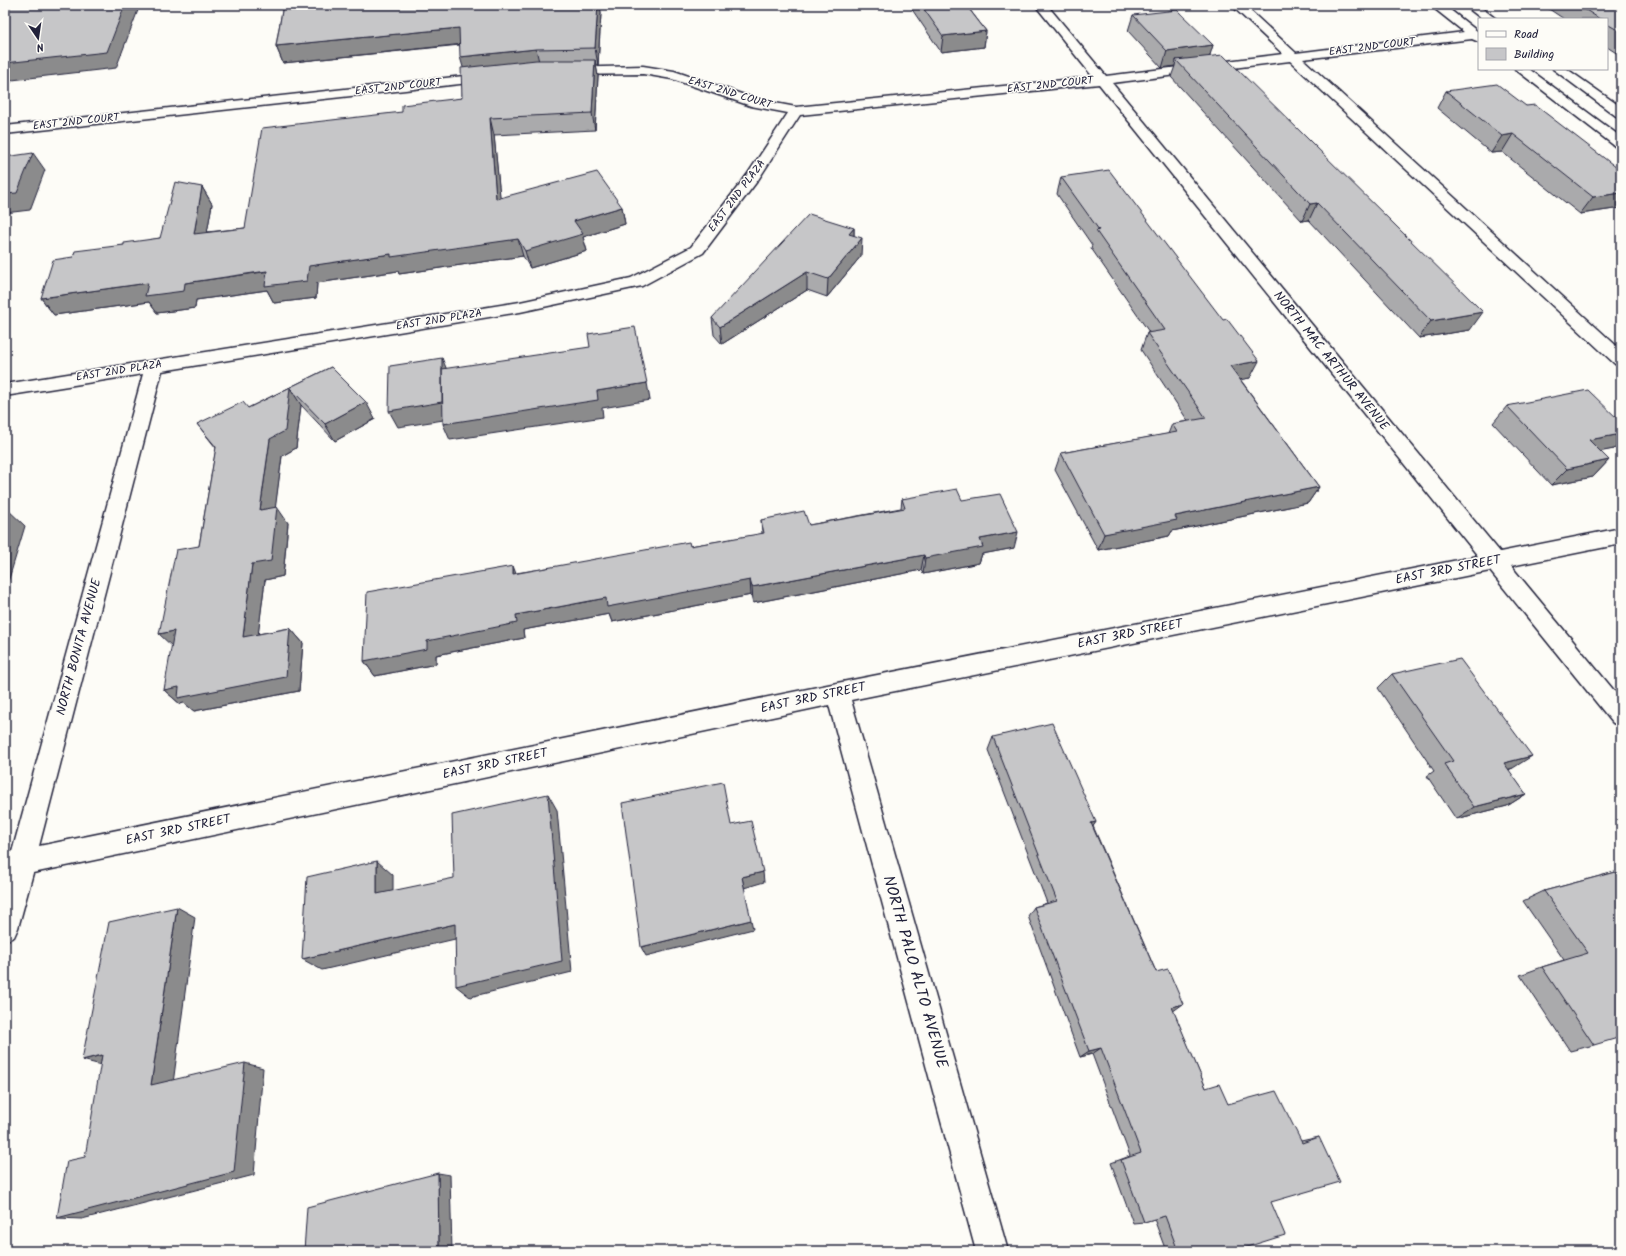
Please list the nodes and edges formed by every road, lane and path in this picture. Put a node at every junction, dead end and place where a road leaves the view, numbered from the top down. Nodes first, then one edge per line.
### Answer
1 (1041, 5) edge
2 (1237, 5) edge
3 (1436, 5) edge
4 (1470, 5) edge
5 (1489, 18) edge
6 (1477, 35) edge
7 (1293, 57) junction
8 (1522, 70) edge
9 (1560, 70) edge
10 (556, 71) edge
11 (500, 76) edge
12 (1102, 80) junction
13 (796, 111) junction
14 (1621, 113) edge
15 (5, 130) edge
16 (1621, 144) edge
17 (1621, 360) edge
18 (154, 366) junction
19 (5, 390) edge
20 (1621, 536) edge
21 (1494, 561) junction
22 (837, 693) junction
23 (1621, 716) edge
24 (14, 864) edge
25 (5, 928) edge
26 (992, 1251) edge

1 - 12 street, NORTH MAC ARTHUR AVENUE
2 - 7 street
3 - 6 street
4 - 5 street
6 - 7 street, EAST 2ND COURT
7 - 12 street, EAST 2ND COURT
7 - 17 street
8 - 16 street
9 - 14 street
10 - 13 street, EAST 2ND COURT
11 - 15 street, EAST 2ND COURT
12 - 13 street, EAST 2ND COURT
12 - 21 street, NORTH MAC ARTHUR AVENUE
13 - 18 street, EAST 2ND PLAZA
18 - 19 street, EAST 2ND PLAZA
18 - 24 street, NORTH BONITA AVENUE
20 - 21 street, EAST 3RD STREET
21 - 22 street, EAST 3RD STREET
21 - 23 street, NORTH MAC ARTHUR AVENUE
22 - 24 street, EAST 3RD STREET
22 - 26 street, NORTH PALO ALTO AVENUE
24 - 25 street, NORTH BONITA AVENUE

